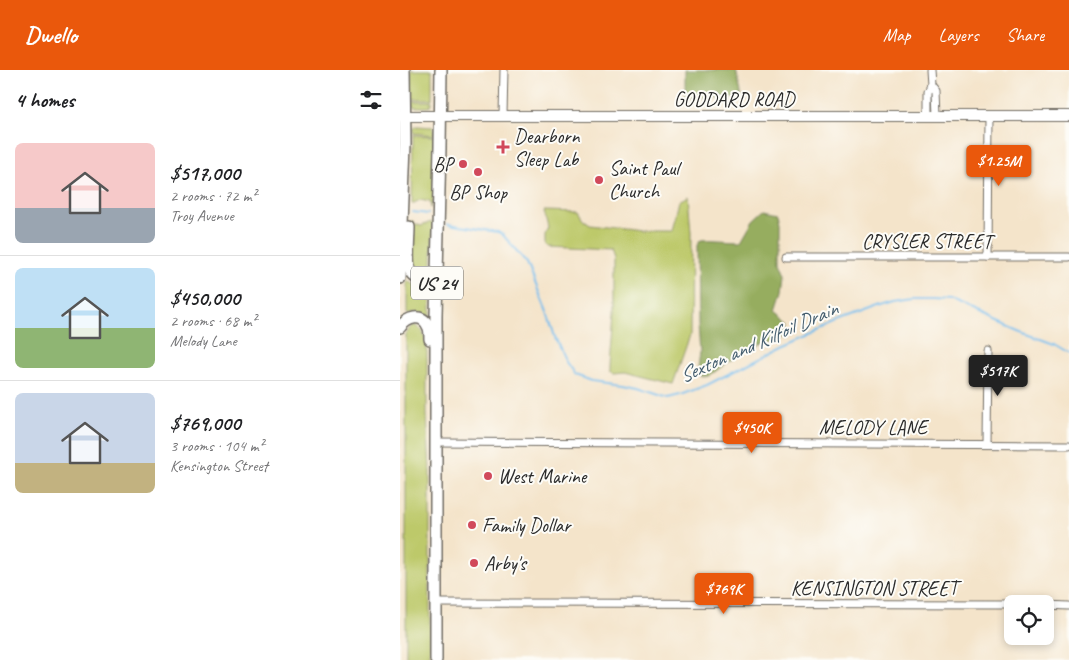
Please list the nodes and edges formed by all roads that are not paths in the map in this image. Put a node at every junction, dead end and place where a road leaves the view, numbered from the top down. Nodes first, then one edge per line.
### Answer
1 (404, 70) edge
2 (434, 70) edge
3 (440, 70) edge
4 (504, 70) edge
5 (930, 70) edge
6 (440, 94) junction
7 (440, 115) junction
8 (503, 115) junction
9 (402, 116) edge
10 (932, 116) junction
11 (989, 116) junction
12 (1069, 116) edge
13 (404, 137) junction
14 (786, 257) dead end
15 (988, 257) junction
16 (1069, 257) edge
17 (437, 274) junction
18 (400, 278) edge
19 (400, 327) edge
20 (988, 351) dead end
21 (436, 442) junction
22 (987, 444) junction
23 (1069, 445) edge
24 (436, 460) junction
25 (436, 603) junction
26 (1004, 604) edge
27 (1054, 605) edge
28 (1069, 606) edge
29 (436, 660) edge

1 - 9 main road, US 24
2 - 6 main road
3 - 6 main road, US 24
4 - 8 street
5 - 10 street
6 - 7 main road, US 24
7 - 8 main road, GODDARD ROAD
7 - 9 main road, GODDARD ROAD
7 - 17 main road, US 24
8 - 10 main road, GODDARD ROAD
9 - 13 main road, US 24
10 - 11 main road, GODDARD ROAD
11 - 12 main road, GODDARD ROAD
11 - 15 street
13 - 17 main road
13 - 18 main road, US 24
14 - 15 street, CRYSLER STREET
15 - 16 street, CRYSLER STREET
17 - 21 main road, US 24
19 - 24 main road
20 - 22 street
21 - 22 street, MELODY LANE
21 - 24 main road, US 24
22 - 23 street, MELODY LANE
24 - 25 main road, US 24
25 - 26 street, KENSINGTON STREET
25 - 29 main road, US 24
27 - 28 street

